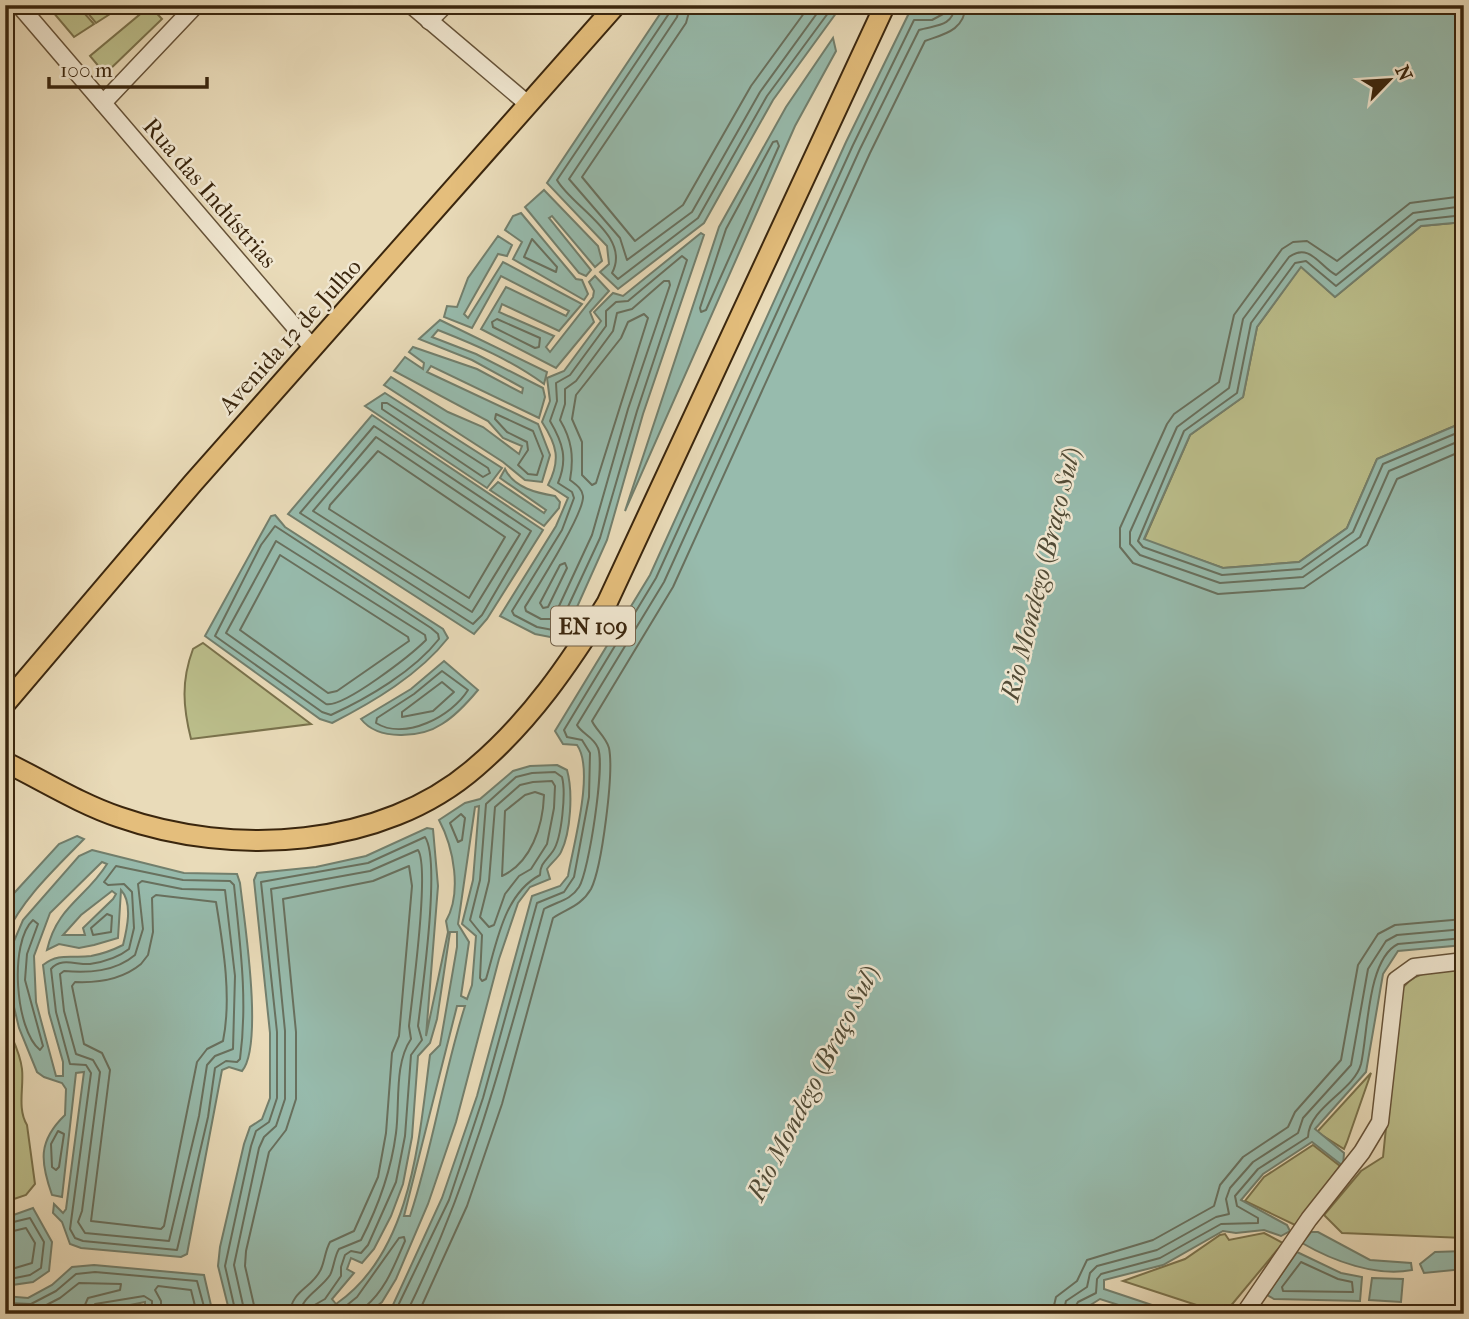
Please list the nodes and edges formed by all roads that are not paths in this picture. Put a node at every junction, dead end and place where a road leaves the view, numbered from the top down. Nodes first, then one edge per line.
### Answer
1 (19, 5) edge
2 (411, 5) edge
3 (445, 5) edge
4 (616, 5) edge
5 (886, 5) edge
6 (186, 9) edge
7 (429, 21) junction
8 (103, 103) junction
9 (530, 105) junction
10 (312, 347) junction
11 (5, 704) edge
12 (5, 762) edge
13 (1464, 961) edge
14 (1244, 1314) edge

1 - 8 street, Rua das Indústrias
2 - 7 street
3 - 7 street
4 - 9 main road, Avenida 12 de Julho
5 - 12 main road, EN 109
6 - 8 street
7 - 9 street
8 - 10 street, Rua das Indústrias
9 - 10 main road, Avenida 12 de Julho
10 - 11 main road, Avenida 12 de Julho
13 - 14 street

